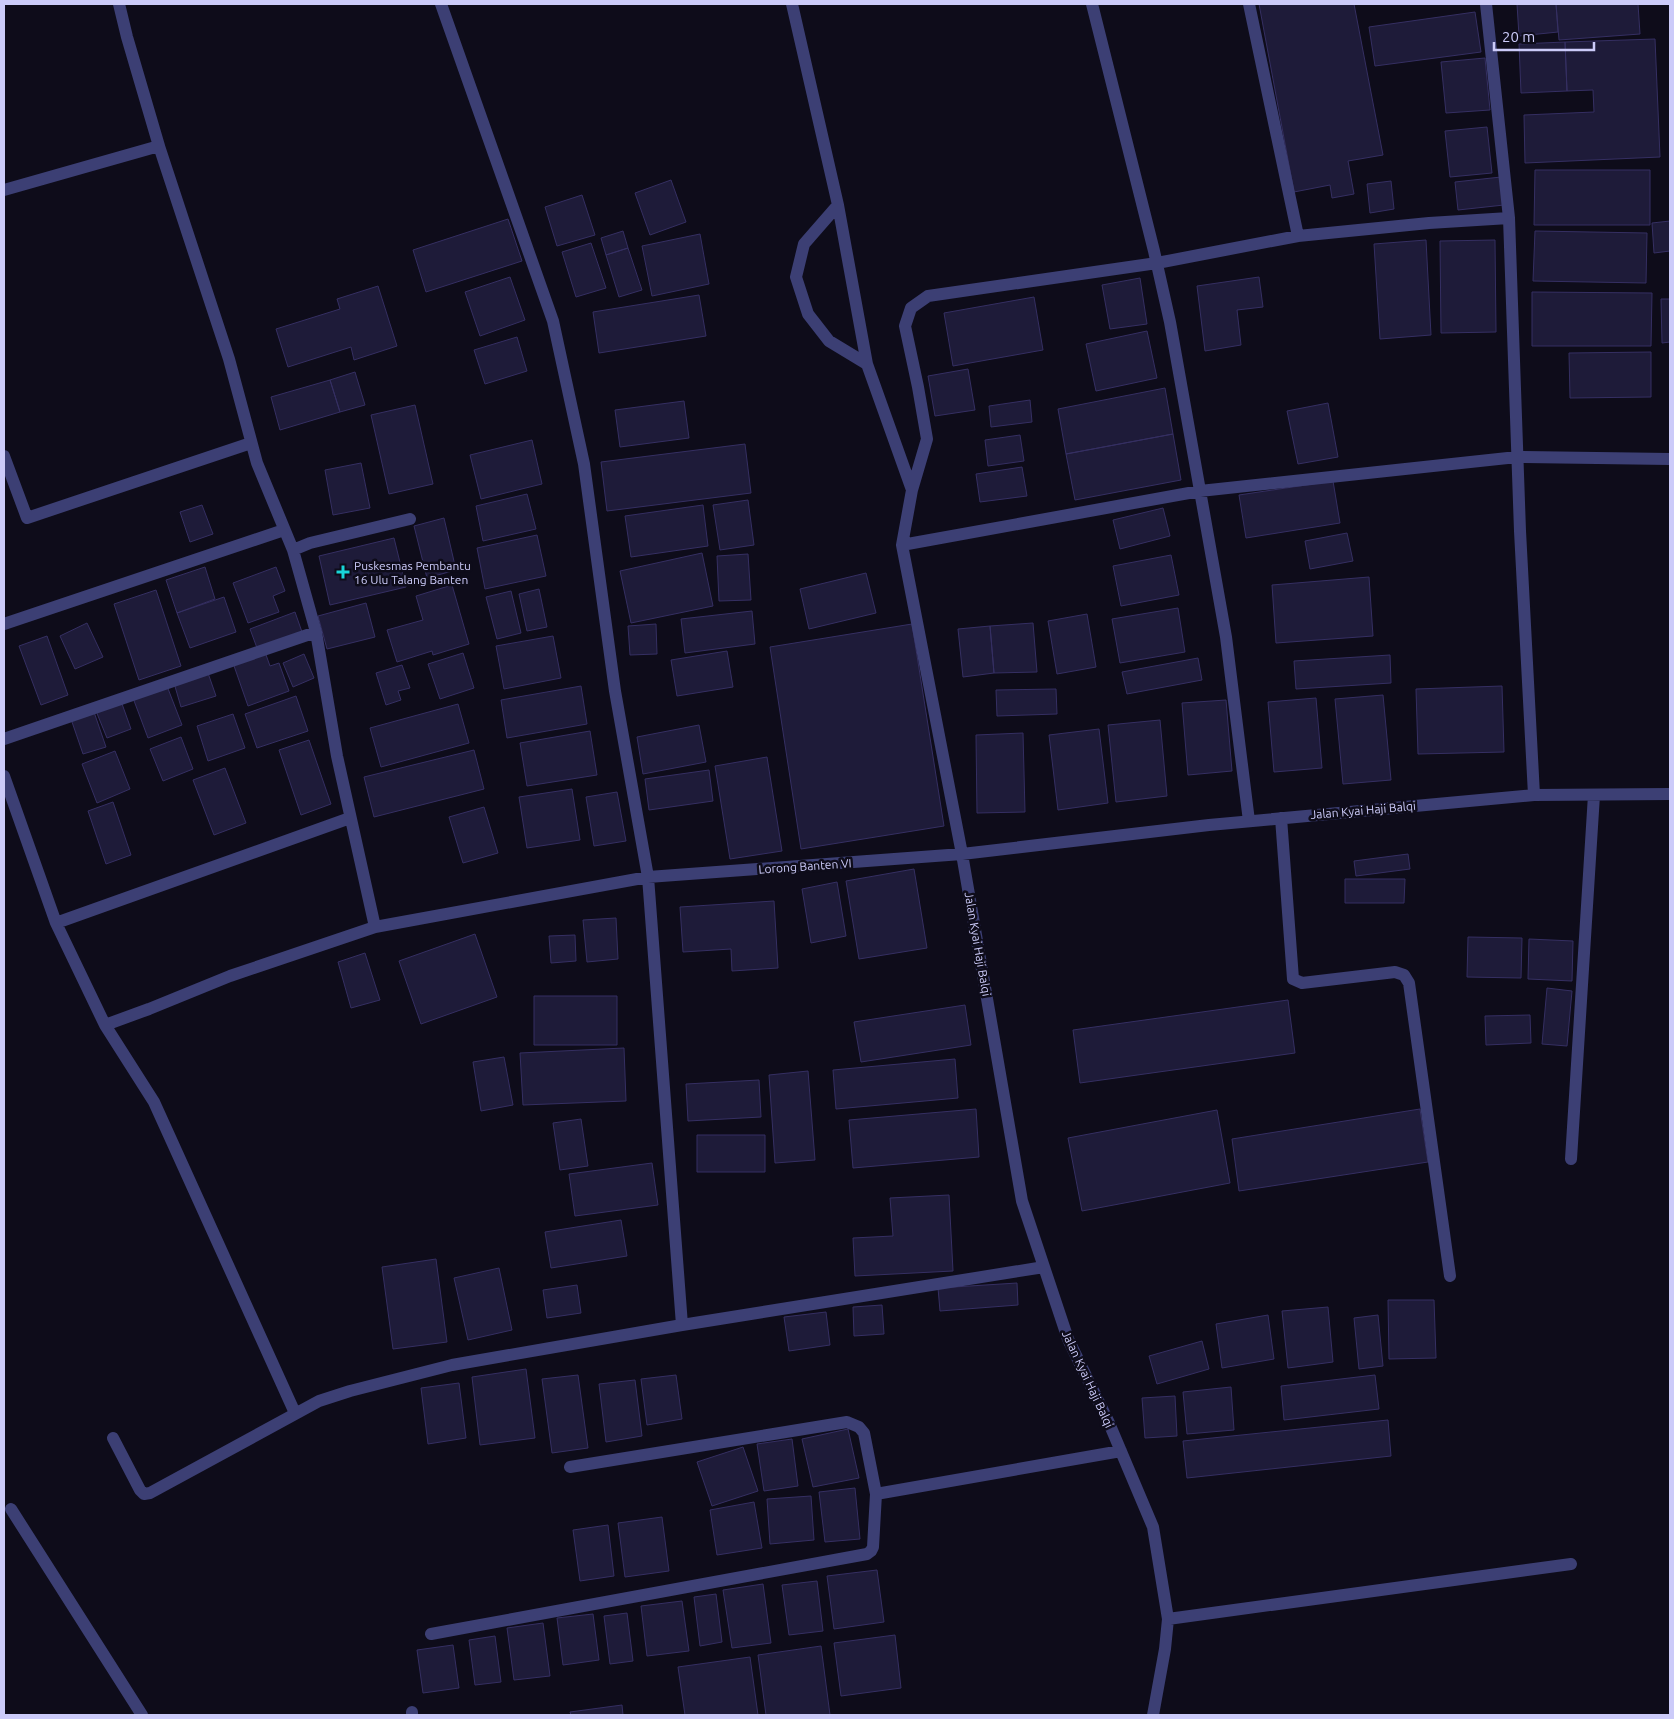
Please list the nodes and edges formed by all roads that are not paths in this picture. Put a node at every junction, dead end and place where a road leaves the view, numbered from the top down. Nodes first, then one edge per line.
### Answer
1 (119, 4) edge
2 (441, 4) edge
3 (792, 4) edge
4 (1092, 4) edge
5 (1249, 4) edge
6 (1486, 4) edge
7 (159, 146) junction
8 (4, 190) edge
9 (838, 205) junction
10 (1509, 218) junction
11 (1298, 236) junction
12 (1156, 263) junction
13 (867, 364) junction
14 (251, 443) junction
15 (4, 456) edge
16 (1517, 457) junction
17 (1670, 458) edge
18 (912, 490) junction
19 (1200, 491) junction
20 (410, 519) dead end
21 (284, 530) junction
22 (902, 545) junction
23 (293, 550) junction
24 (4, 624) edge
25 (316, 632) junction
26 (4, 739) edge
27 (4, 781) edge
28 (1670, 794) edge
29 (1534, 795) junction
30 (1594, 795) junction
31 (350, 818) junction
32 (1281, 818) junction
33 (1249, 821) junction
34 (962, 854) junction
35 (648, 877) junction
36 (56, 923) junction
37 (375, 927) junction
38 (106, 1025) junction
39 (1570, 1158) dead end
40 (1044, 1267) junction
41 (1450, 1276) dead end
42 (682, 1325) junction
43 (295, 1413) junction
44 (113, 1438) dead end
45 (1122, 1451) junction
46 (570, 1467) dead end
47 (876, 1494) junction
48 (11, 1509) dead end
49 (1571, 1564) dead end
50 (1168, 1620) junction
51 (431, 1634) dead end
52 (142, 1715) edge
53 (1153, 1715) edge

1 - 7 street
2 - 35 street
3 - 9 street
4 - 12 street
5 - 11 street
6 - 10 street
7 - 8 street
7 - 14 street
9 - 13 street
9 - 13 street
10 - 11 street
10 - 16 street
11 - 12 street
12 - 18 street
12 - 19 street
13 - 18 street
14 - 15 street
14 - 21 street
16 - 17 street
16 - 19 street
16 - 29 street
18 - 22 street
19 - 22 street
19 - 33 street
20 - 23 street
21 - 23 street
21 - 24 street
22 - 34 street
23 - 25 street
25 - 26 street
25 - 31 street
27 - 36 street
28 - 30 street, Jalan Kyai Haji Balqi
29 - 30 street, Jalan Kyai Haji Balqi
29 - 32 street, Jalan Kyai Haji Balqi
30 - 39 street
31 - 36 street
31 - 37 street
32 - 33 street, Jalan Kyai Haji Balqi
32 - 41 street
33 - 34 street, Jalan Kyai Haji Balqi
34 - 35 street, Lorong Banten VI
34 - 40 street, Jalan Kyai Haji Balqi
35 - 37 street, Lorong Banten VI
35 - 42 street
36 - 38 street
37 - 38 street, Lorong Banten VI
38 - 43 street
40 - 42 street
40 - 45 street, Jalan Kyai Haji Balqi
42 - 43 street
43 - 44 street
45 - 47 street
45 - 50 street, Jalan Kyai Haji Balqi
46 - 47 street
47 - 51 street
48 - 52 street
49 - 50 street
50 - 53 street, Jalan Kyai Haji Balqi

